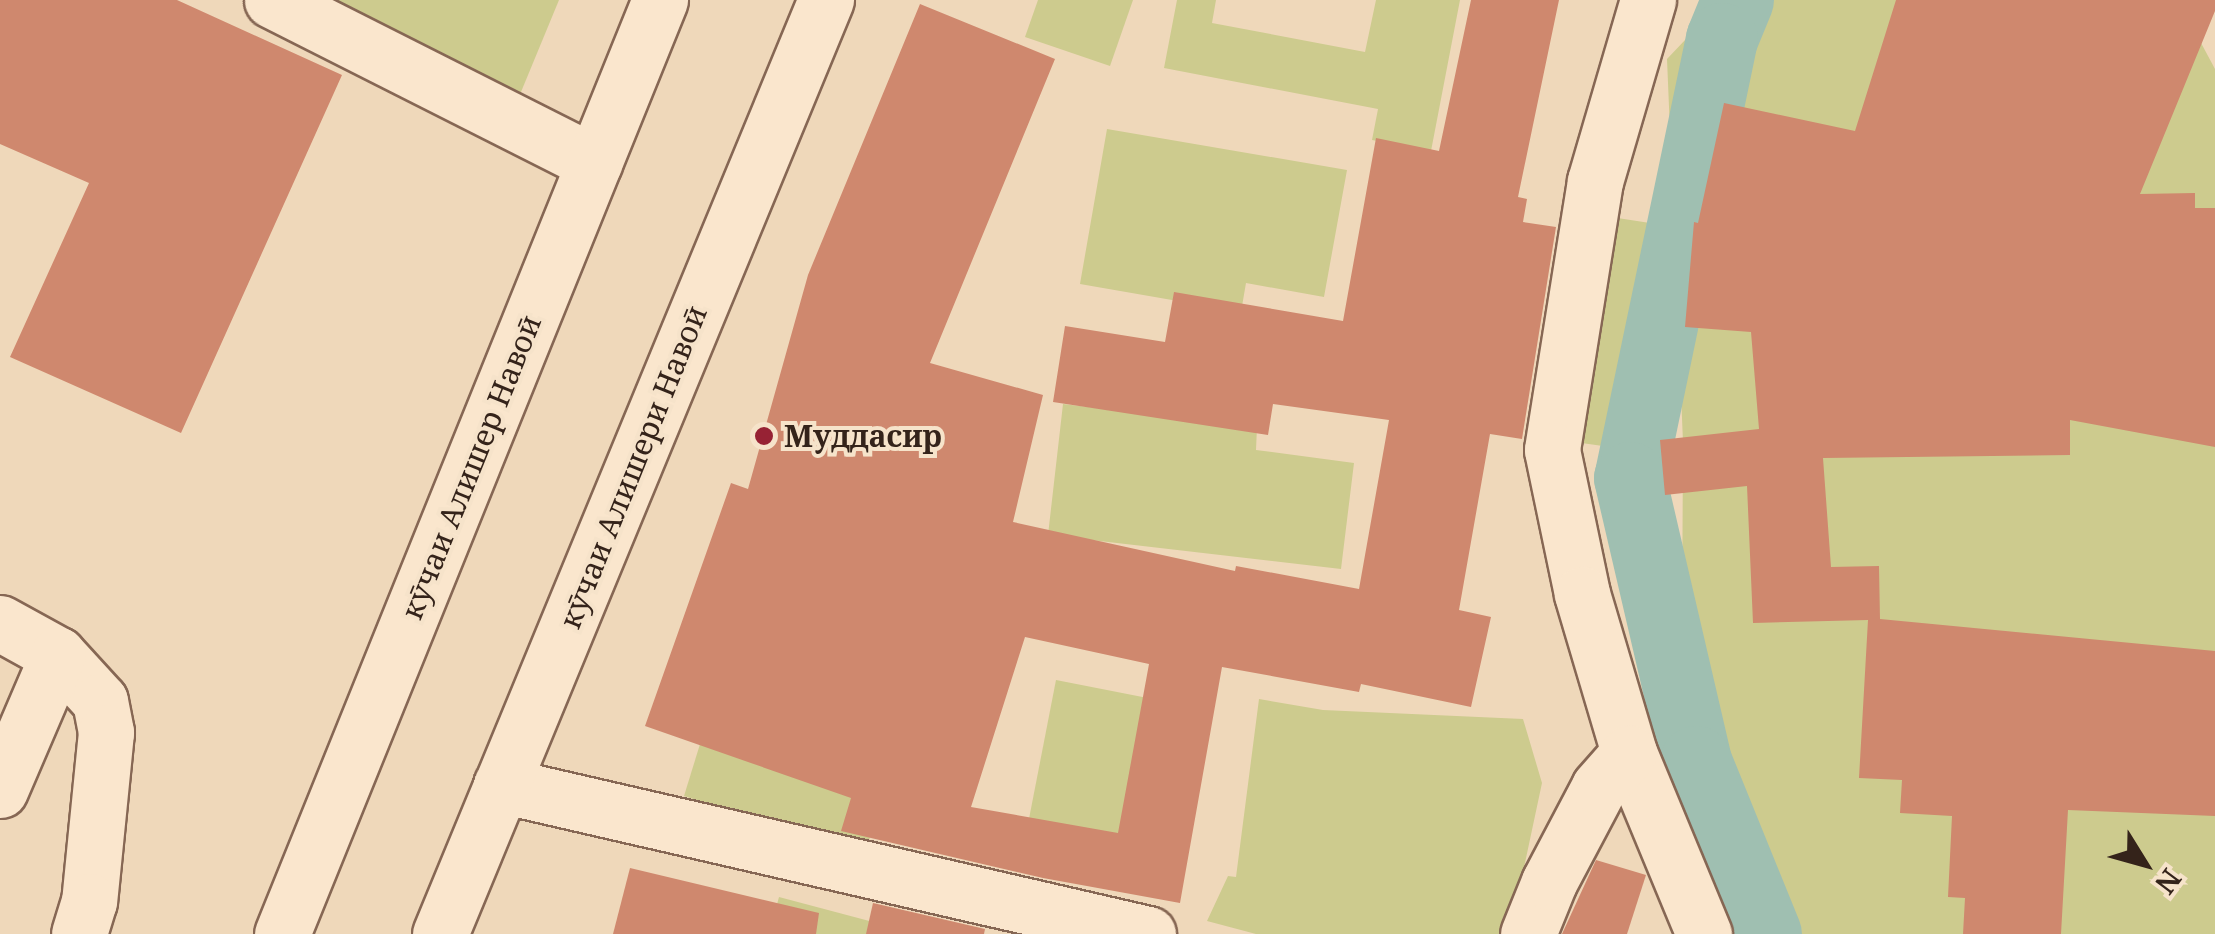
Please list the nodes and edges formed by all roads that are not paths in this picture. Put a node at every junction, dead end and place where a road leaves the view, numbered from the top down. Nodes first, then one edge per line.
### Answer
1 (272, 0) edge
2 (660, 0) edge
3 (826, 0) edge
4 (1648, 0) edge
5 (594, 162) junction
6 (0, 623) edge
7 (58, 655) junction
8 (1628, 753) junction
9 (501, 785) junction
10 (0, 790) edge
11 (79, 934) edge
12 (282, 934) edge
13 (440, 934) edge
14 (1148, 934) edge
15 (1528, 934) edge
16 (1704, 934) edge

1 - 5 street
2 - 5 street, кӯчаи Алишер Навоӣ
3 - 9 street, кӯчаи Алишери Навоӣ
4 - 8 street
5 - 12 street, кӯчаи Алишер Навоӣ
6 - 7 street
7 - 10 street
7 - 11 street
8 - 15 street
8 - 16 street
9 - 13 street, кӯчаи Алишери Навоӣ
9 - 14 street

